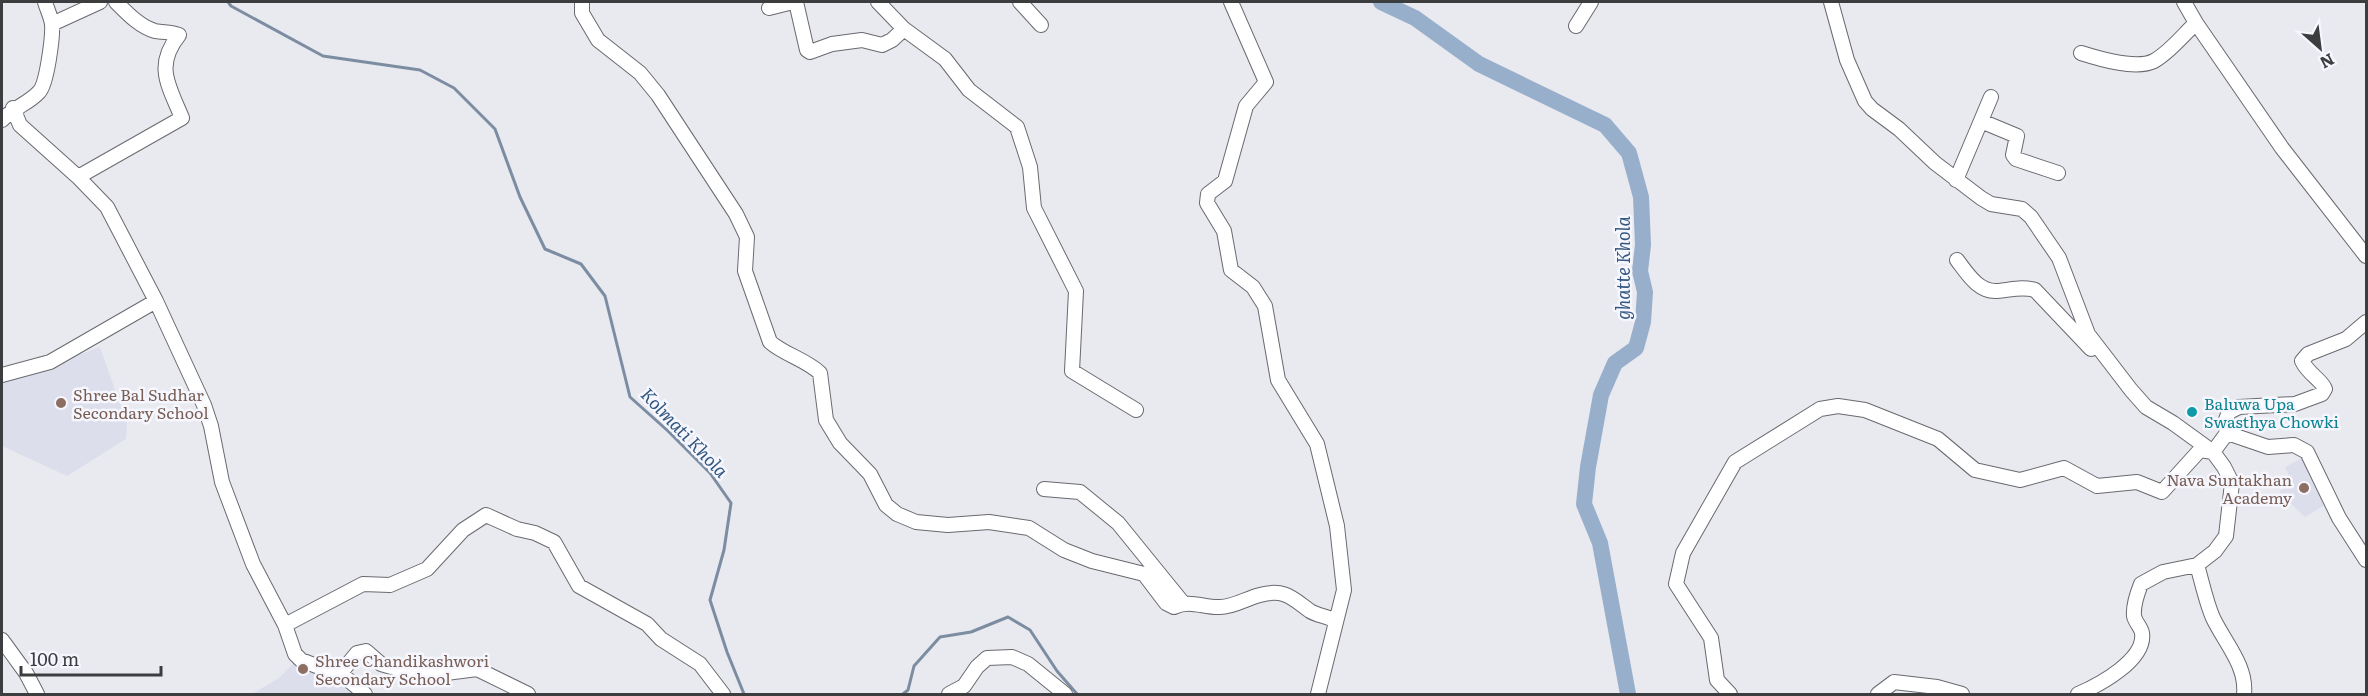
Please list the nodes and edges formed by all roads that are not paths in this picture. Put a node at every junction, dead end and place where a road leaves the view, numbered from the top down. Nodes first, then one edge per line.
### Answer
1 (45, 2) edge
2 (100, 2) edge
3 (116, 2) edge
4 (582, 2) edge
5 (794, 2) edge
6 (878, 2) edge
7 (1020, 2) edge
8 (1231, 2) edge
9 (1591, 2) edge
10 (1831, 2) edge
11 (2184, 2) edge
12 (769, 8) dead end
13 (2196, 23) junction
14 (52, 24) junction
15 (1041, 25) dead end
16 (1576, 26) dead end
17 (904, 29) junction
18 (2081, 53) dead end
19 (1991, 97) dead end
20 (13, 108) junction
21 (2, 120) edge
22 (1981, 121) junction
23 (2058, 172) dead end
24 (78, 177) junction
25 (1956, 180) junction
26 (2367, 256) edge
27 (1957, 260) dead end
28 (156, 301) junction
29 (2367, 322) edge
30 (2120, 374) junction
31 (2, 375) edge
32 (1136, 410) dead end
33 (2227, 433) junction
34 (2213, 452) junction
35 (1044, 489) dead end
36 (2367, 560) edge
37 (2197, 565) junction
38 (1183, 603) junction
39 (1336, 621) junction
40 (285, 625) junction
41 (2, 640) edge
42 (339, 675) junction
43 (38, 694) edge
44 (365, 694) edge
45 (528, 694) edge
46 (723, 694) edge
47 (949, 694) edge
48 (1065, 694) edge
49 (1318, 694) edge
50 (1731, 694) edge
51 (1878, 694) edge
52 (1962, 694) edge
53 (2078, 694) edge
54 (2244, 694) edge

1 - 14 street
2 - 14 street
3 - 24 street
4 - 38 street
5 - 12 street
5 - 17 street
6 - 17 street
7 - 15 street
8 - 39 street
9 - 16 street
10 - 25 street
11 - 13 street
13 - 18 street
13 - 26 street
14 - 20 street
17 - 32 street
19 - 22 street
20 - 21 street
20 - 24 street
22 - 23 street
22 - 25 street
24 - 28 street
25 - 30 street
27 - 30 street
28 - 31 street
28 - 40 street
29 - 33 street
30 - 34 street
33 - 34 street
33 - 36 street
34 - 37 street
34 - 50 street
35 - 38 street
37 - 53 street
37 - 54 street
38 - 39 street
39 - 49 street
40 - 42 street
40 - 46 street
41 - 43 street
42 - 44 street
42 - 45 street
47 - 48 street
51 - 52 street

